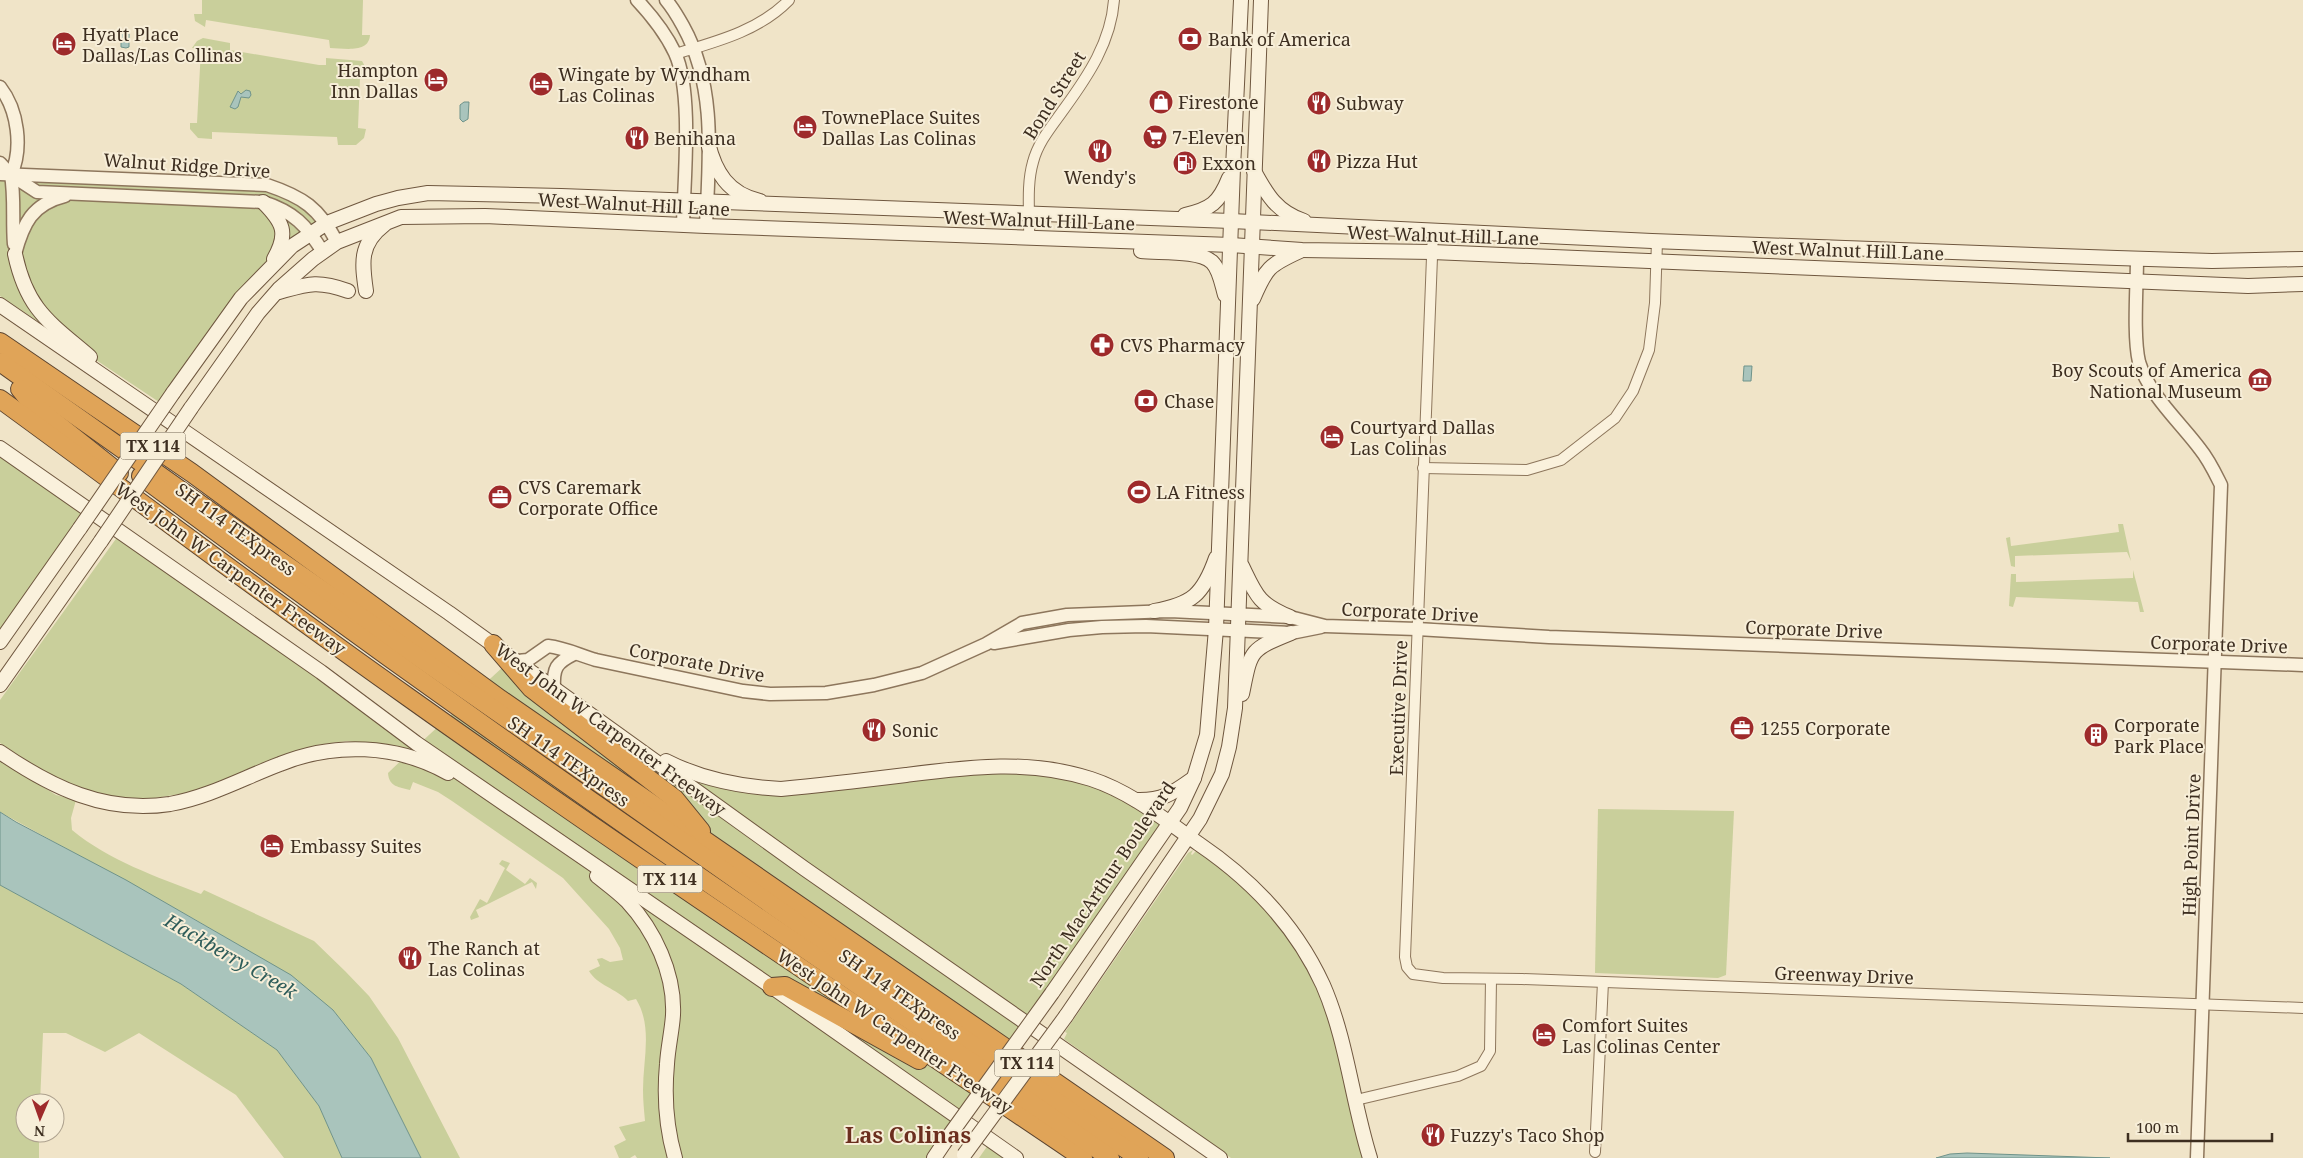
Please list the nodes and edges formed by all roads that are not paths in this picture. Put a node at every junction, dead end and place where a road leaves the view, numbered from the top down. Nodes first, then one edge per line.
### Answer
1 (636, 0) edge
2 (666, 0) edge
3 (789, 0) edge
4 (1114, 0) edge
5 (1241, 0) edge
6 (1261, 0) edge
7 (695, 48) junction
8 (675, 54) junction
9 (0, 87) edge
10 (708, 143) junction
11 (0, 163) edge
12 (1233, 168) junction
13 (1253, 169) junction
14 (5, 174) edge
15 (75, 194) junction
16 (263, 202) junction
17 (684, 202) junction
18 (707, 202) junction
19 (776, 205) junction
20 (1030, 214) junction
21 (1170, 219) junction
22 (390, 220) junction
23 (1231, 221) junction
24 (1251, 222) junction
25 (327, 223) junction
26 (683, 225) junction
27 (1319, 225) junction
28 (706, 226) junction
29 (1433, 231) junction
30 (311, 233) junction
31 (1029, 238) junction
32 (1657, 240) junction
33 (1093, 241) junction
34 (337, 242) junction
35 (1231, 245) junction
36 (1252, 246) junction
37 (1302, 250) junction
38 (323, 252) junction
39 (1432, 252) junction
40 (15, 254) junction
41 (2137, 259) junction
42 (2303, 259) edge
43 (1656, 261) junction
44 (267, 272) junction
45 (2137, 281) junction
46 (2303, 284) edge
47 (348, 290) dead end
48 (366, 292) dead end
49 (275, 293) junction
50 (0, 304) edge
51 (1250, 307) junction
52 (1229, 308) junction
53 (0, 342) edge
54 (0, 362) edge
55 (0, 376) edge
56 (20, 389) junction
57 (125, 390) junction
58 (0, 399) edge
59 (121, 447) junction
60 (0, 448) edge
61 (1423, 468) junction
62 (1220, 546) junction
63 (208, 553) junction
64 (301, 555) junction
65 (1240, 563) junction
66 (1154, 611) junction
67 (1217, 614) junction
68 (1068, 615) junction
69 (1238, 615) junction
70 (1290, 617) junction
71 (1325, 626) junction
72 (1216, 629) junction
73 (1238, 629) junction
74 (1417, 629) junction
75 (1069, 630) junction
76 (1290, 633) junction
77 (0, 642) edge
78 (493, 644) junction
79 (986, 644) junction
80 (574, 654) junction
81 (517, 661) junction
82 (2216, 661) junction
83 (2303, 665) edge
84 (0, 685) edge
85 (554, 688) junction
86 (1235, 708) junction
87 (462, 735) junction
88 (625, 740) junction
89 (0, 752) edge
90 (1194, 778) junction
91 (492, 795) junction
92 (1136, 800) junction
93 (522, 814) junction
94 (1170, 824) junction
95 (633, 831) junction
96 (1189, 836) junction
97 (710, 843) junction
98 (1405, 947) joint
99 (1491, 979) junction
100 (1603, 982) junction
101 (772, 987) junction
102 (2202, 1005) junction
103 (2303, 1008) edge
104 (1356, 1100) junction
105 (1595, 1152) dead end
106 (963, 1156) edge
107 (675, 1158) edge
108 (934, 1158) edge
109 (1016, 1158) edge
110 (1074, 1158) edge
111 (1083, 1158) edge
112 (1110, 1158) edge
113 (1139, 1158) edge
114 (1165, 1158) edge
115 (1220, 1158) edge
116 (1370, 1158) edge
117 (2197, 1158) edge

1 - 8 street
2 - 7 street
3 - 7 street
4 - 20 street, Bond Street
5 - 12 main road, North MacArthur Boulevard
6 - 13 main road
7 - 8 street
7 - 10 street
8 - 17 street
9 - 14 street
10 - 18 street
10 - 19 main road
11 - 14 street
12 - 21 main road
12 - 23 main road, North MacArthur Boulevard
13 - 24 main road
13 - 27 main road
14 - 15 street, Walnut Ridge Drive
14 - 25 street, Walnut Ridge Drive
14 - 40 street
15 - 16 street, Walnut Ridge Drive
15 - 40 street
16 - 30 street, Walnut Ridge Drive
16 - 44 main road
17 - 18 main road, West Walnut Hill Lane
17 - 25 main road, West Walnut Hill Lane
17 - 26 street
18 - 19 main road, West Walnut Hill Lane
18 - 28 street
19 - 20 main road, West Walnut Hill Lane
20 - 21 main road, West Walnut Hill Lane
20 - 31 street, Bond Street
21 - 23 main road, West Walnut Hill Lane
22 - 26 main road, West Walnut Hill Lane
22 - 34 main road, West Walnut Hill Lane
22 - 48 main road
23 - 24 main road, West Walnut Hill Lane
23 - 35 main road, North MacArthur Boulevard
24 - 27 main road, West Walnut Hill Lane
24 - 36 main road
25 - 30 main road, West Walnut Hill Lane
25 - 34 street, Walnut Ridge Drive
26 - 28 main road, West Walnut Hill Lane
27 - 29 main road, West Walnut Hill Lane
28 - 31 main road, West Walnut Hill Lane
29 - 32 main road, West Walnut Hill Lane
29 - 39 street, Executive Drive
30 - 38 street, Walnut Ridge Drive
30 - 44 main road, West Walnut Hill Lane
31 - 33 main road, West Walnut Hill Lane
32 - 41 main road, West Walnut Hill Lane
32 - 43 street
33 - 35 main road, West Walnut Hill Lane
33 - 52 main road
34 - 38 main road, West Walnut Hill Lane
35 - 36 main road, West Walnut Hill Lane
35 - 52 main road, North MacArthur Boulevard
36 - 37 main road, West Walnut Hill Lane
36 - 51 main road
37 - 39 main road, West Walnut Hill Lane
37 - 51 main road
38 - 49 main road, West Walnut Hill Lane
39 - 43 main road, West Walnut Hill Lane
39 - 61 street, Executive Drive
40 - 57 main road
41 - 42 main road, West Walnut Hill Lane
41 - 45 street, High Point Drive
43 - 45 main road, West Walnut Hill Lane
43 - 61 street
44 - 77 main road, West Walnut Hill Lane, bridge
45 - 46 main road, West Walnut Hill Lane
45 - 82 street, High Point Drive
47 - 49 main road
49 - 84 main road, West Walnut Hill Lane, bridge
50 - 57 main road, West John W Carpenter Freeway
51 - 65 main road
52 - 62 main road, North MacArthur Boulevard
53 - 64 highway, West John W Carpenter Freeway / TX 114
54 - 59 highway, SH 114 TEXpress
55 - 56 highway, SH 114 TEXpress
56 - 63 highway
56 - 95 highway, SH 114 TEXpress
57 - 78 main road, West John W Carpenter Freeway
58 - 63 highway, West John W Carpenter Freeway / TX 114
59 - 64 highway
59 - 113 highway, SH 114 TEXpress
60 - 91 main road, West John W Carpenter Freeway
61 - 74 street, Executive Drive
62 - 66 main road
62 - 67 main road, North MacArthur Boulevard
63 - 87 highway, West John W Carpenter Freeway / TX 114
64 - 97 highway, West John W Carpenter Freeway / TX 114
65 - 69 main road
65 - 70 main road
66 - 67 street, Corporate Drive
66 - 68 street, Corporate Drive
67 - 69 street, Corporate Drive
67 - 72 main road, North MacArthur Boulevard
68 - 75 street
68 - 79 street, Corporate Drive
69 - 70 street, Corporate Drive
69 - 73 main road
70 - 71 street, Corporate Drive
71 - 74 street, Corporate Drive
71 - 76 street, Corporate Drive
72 - 73 street, Corporate Drive
72 - 75 street, Corporate Drive
72 - 90 main road, North MacArthur Boulevard
73 - 76 street, Corporate Drive
73 - 86 main road
74 - 82 street, Corporate Drive
74 - 98 street, Executive Drive
75 - 79 street, Corporate Drive
76 - 86 main road
78 - 81 main road, West John W Carpenter Freeway
78 - 97 highway
79 - 80 street, Corporate Drive
80 - 81 street, Corporate Drive
80 - 85 street
81 - 85 main road, West John W Carpenter Freeway
82 - 83 street, Corporate Drive
82 - 102 street, High Point Drive
85 - 88 main road, West John W Carpenter Freeway
86 - 96 main road
87 - 95 highway
87 - 111 highway, West John W Carpenter Freeway / TX 114
88 - 92 main road
88 - 115 main road, West John W Carpenter Freeway
89 - 91 main road
90 - 92 main road
90 - 94 main road, North MacArthur Boulevard
91 - 93 main road, West John W Carpenter Freeway
92 - 94 main road
93 - 101 main road, West John W Carpenter Freeway
93 - 107 main road
94 - 96 main road
94 - 108 main road, North MacArthur Boulevard, bridge
95 - 112 highway, SH 114 TEXpress
96 - 104 main road
96 - 106 main road, bridge
97 - 114 highway, West John W Carpenter Freeway / TX 114
98 - 99 street, Greenway Drive
99 - 100 street, Greenway Drive
99 - 104 street
100 - 102 street, Greenway Drive
100 - 105 street
101 - 109 main road, West John W Carpenter Freeway
101 - 110 highway
102 - 103 street, Greenway Drive
102 - 117 street, High Point Drive
104 - 116 main road

